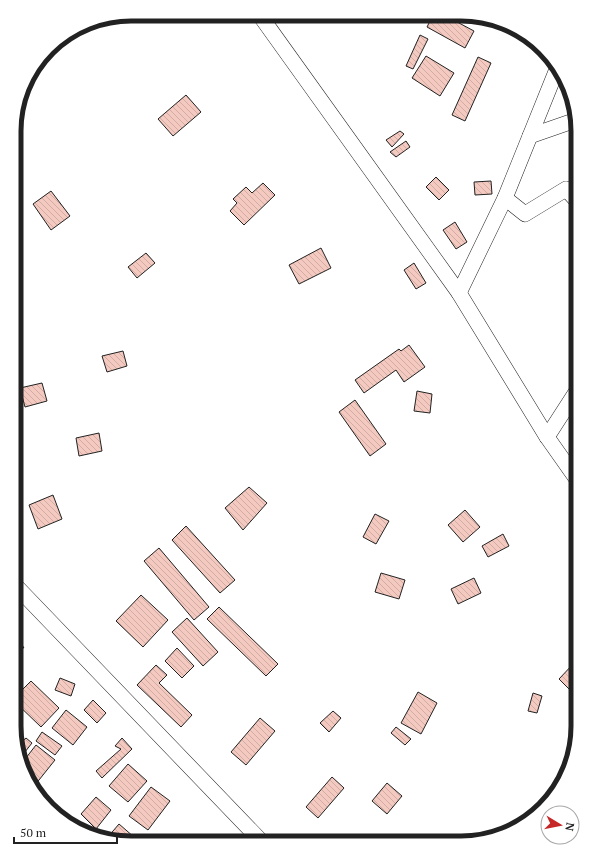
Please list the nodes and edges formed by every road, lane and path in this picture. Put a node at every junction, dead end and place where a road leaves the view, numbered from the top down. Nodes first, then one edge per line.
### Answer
1 (264, 21) edge
2 (555, 74) edge
3 (570, 122) edge
4 (530, 136) junction
5 (571, 194) edge
6 (505, 198) junction
7 (460, 293) junction
8 (571, 400) edge
9 (547, 437) junction
10 (571, 471) edge
11 (21, 591) edge
12 (256, 836) edge

1 - 7 street
2 - 4 street
3 - 4 street
4 - 6 street
5 - 6 street
6 - 7 street
7 - 9 street
8 - 9 street
9 - 10 street
11 - 12 street

